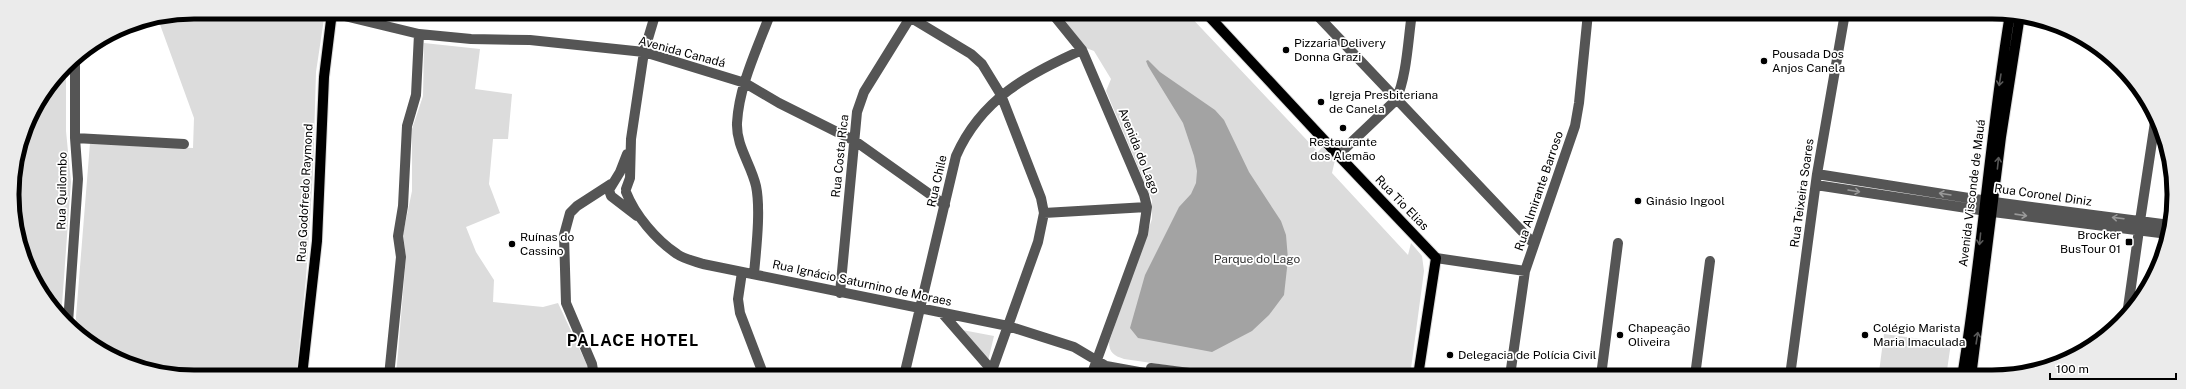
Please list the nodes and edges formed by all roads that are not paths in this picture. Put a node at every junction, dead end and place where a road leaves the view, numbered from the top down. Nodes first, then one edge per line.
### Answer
1 (331, 19) edge
2 (357, 19) edge
3 (654, 19) edge
4 (768, 19) edge
5 (905, 19) edge
6 (916, 19) edge
7 (1057, 19) edge
8 (1212, 19) edge
9 (1321, 19) edge
10 (1411, 19) edge
11 (1587, 19) edge
12 (1844, 19) edge
13 (2009, 20) edge
14 (2019, 21) edge
15 (2007, 29) junction
16 (2018, 30) junction
17 (419, 34) junction
18 (1082, 50) junction
19 (644, 52) junction
20 (2007, 64) junction
21 (75, 66) edge
22 (745, 83) junction
23 (1001, 95) junction
24 (1396, 100) junction
25 (2155, 129) edge
26 (75, 138) junction
27 (631, 140) junction
28 (855, 140) junction
29 (184, 144) dead end
30 (1338, 155) junction
31 (1817, 174) junction
32 (613, 184) junction
33 (1816, 185) junction
34 (1886, 185) junction
35 (626, 190) junction
36 (1884, 195) junction
37 (1922, 196) junction
38 (615, 198) junction
39 (584, 201) junction
40 (945, 205) junction
41 (1989, 206) junction
42 (1147, 207) junction
43 (1044, 213) junction
44 (640, 218) junction
45 (2139, 225) junction
46 (2164, 225) edge
47 (2163, 232) edge
48 (1618, 243) dead end
49 (1534, 244) junction
50 (1436, 258) junction
51 (1710, 261) dead end
52 (1524, 271) junction
53 (742, 272) junction
54 (754, 274) junction
55 (840, 293) junction
56 (2128, 304) edge
57 (921, 309) junction
58 (942, 313) junction
59 (68, 317) edge
60 (1008, 326) junction
61 (1095, 358) junction
62 (303, 370) edge
63 (390, 370) edge
64 (593, 370) edge
65 (762, 370) edge
66 (906, 370) edge
67 (990, 370) edge
68 (994, 370) edge
69 (1092, 370) edge
70 (1122, 370) edge
71 (1161, 370) edge
72 (1419, 370) edge
73 (1511, 370) edge
74 (1602, 370) edge
75 (1695, 370) edge
76 (1791, 370) edge
77 (1963, 370) edge
78 (1972, 370) edge

1 - 62 main road, Rua Godofredo Raymond
2 - 17 street, Avenida Canadá
3 - 19 street
4 - 22 street
5 - 28 street, Rua Costa Rica
6 - 23 street
7 - 18 street, Avenida do Lago
8 - 30 main road, Rua Tio Elias
9 - 24 street
10 - 24 street
11 - 49 street, Rua Almirante Barroso
12 - 31 street, Rua Teixeira Soares
13 - 15 main road, Avenida Visconde de Mauá
14 - 16 main road, Avenida Visconde de Mauá
15 - 16 main road
15 - 20 main road, Avenida Visconde de Mauá
16 - 20 main road, Avenida Visconde de Mauá
17 - 19 street, Avenida Canadá
17 - 63 street
18 - 23 street, Rua Chile
18 - 42 street, Avenida do Lago
19 - 22 street, Avenida Canadá
19 - 27 street
20 - 41 main road, Avenida Visconde de Mauá
21 - 26 street, Rua Quilombo
22 - 28 street, Avenida Canadá
22 - 54 street
23 - 40 street, Rua Chile
23 - 43 street
24 - 30 street
24 - 49 street
25 - 45 street
26 - 29 street
26 - 59 street, Rua Quilombo
27 - 32 street
27 - 35 street
28 - 40 street, Avenida Canadá
28 - 55 street, Rua Costa Rica
30 - 50 main road, Rua Tio Elias
31 - 33 street, Rua Teixeira Soares
31 - 34 street, Rua Coronel Diniz
32 - 35 street
32 - 38 street
32 - 39 street
33 -> 36 street, Rua Coronel Diniz
33 - 76 street, Rua Teixeira Soares
34 - 36 street
34 - 37 street, Rua Coronel Diniz
35 - 38 street
35 - 44 street, Rua Ignácio Saturnino de Moraes
36 - 37 street, Rua Coronel Diniz
37 - 41 street, Rua Coronel Diniz
38 - 39 street
38 - 44 street, Rua Ignácio Saturnino de Moraes
39 - 64 street
40 - 57 street, Rua Chile
41 - 45 street, Rua Coronel Diniz
41 -> 77 main road, Avenida Visconde de Mauá
78 -> 41 main road, Avenida Visconde de Mauá
42 - 43 street
42 - 61 street, Avenida do Lago
43 - 60 street
44 - 53 street, Rua Ignácio Saturnino de Moraes
45 - 46 street, Rua Coronel Diniz
45 - 47 street, Rua Coronel Diniz
45 - 56 street
48 - 74 street
49 - 52 street, Rua Almirante Barroso
50 - 52 street
50 - 72 main road
51 - 75 street
52 - 73 street, Rua Almirante Barroso
53 - 54 street, Rua Ignácio Saturnino de Moraes
53 - 65 street
54 - 55 street, Rua Ignácio Saturnino de Moraes
55 - 57 street, Rua Ignácio Saturnino de Moraes
57 - 58 street, Rua Ignácio Saturnino de Moraes
57 - 66 street, Rua Chile
58 - 60 street, Rua Ignácio Saturnino de Moraes
58 - 67 street
60 - 61 street, Rua Ignácio Saturnino de Moraes
60 - 68 street
61 - 69 street, Avenida do Lago
61 - 70 street, Rua Ignácio Saturnino de Moraes
61 - 71 street, Rua Ignácio Saturnino de Moraes

